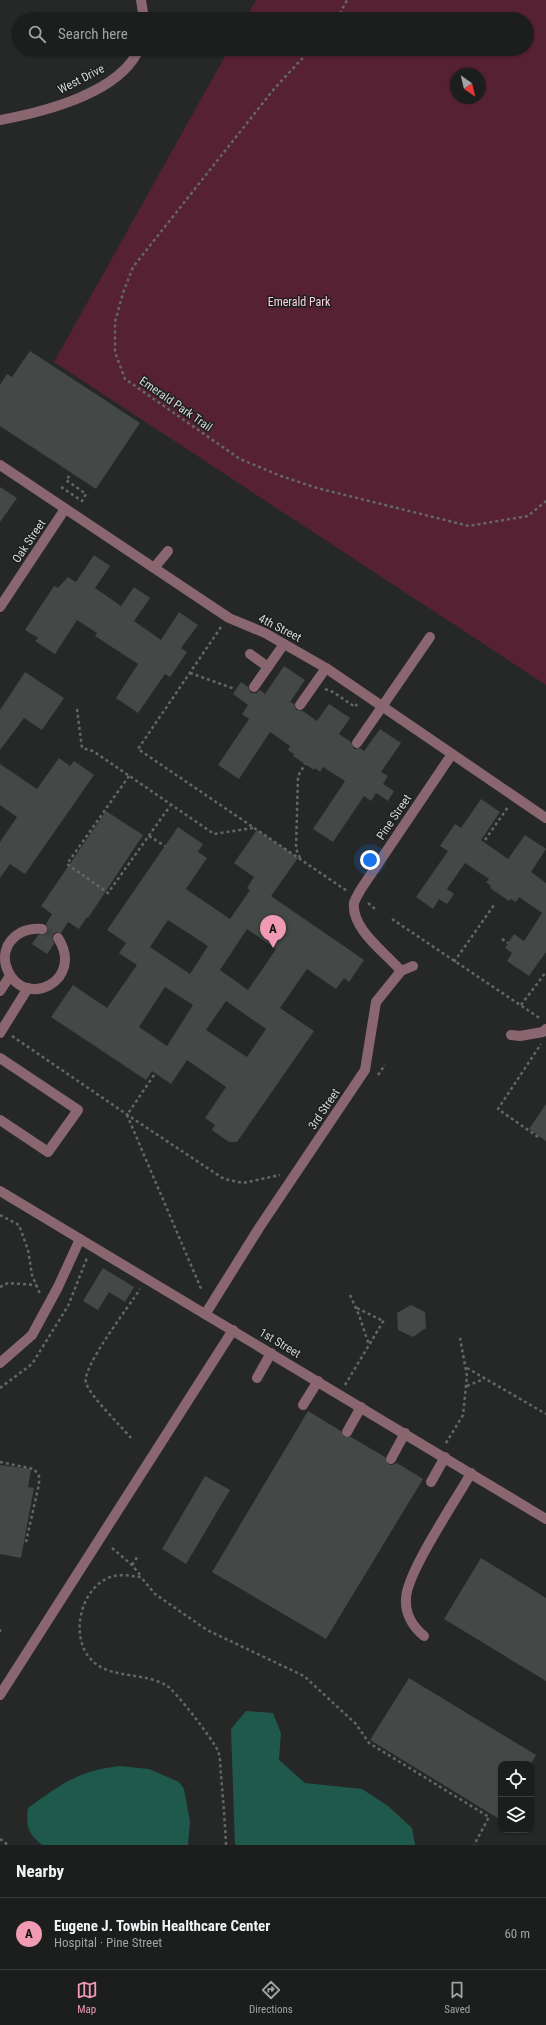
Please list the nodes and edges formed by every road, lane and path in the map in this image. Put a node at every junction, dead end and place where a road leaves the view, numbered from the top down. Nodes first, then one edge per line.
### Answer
1 (141, 0) edge
2 (347, 0) edge
3 (143, 12) edge
4 (341, 12) edge
5 (135, 56) edge
6 (305, 56) edge
7 (0, 120) edge
8 (0, 465) edge
9 (71, 474) dead end
10 (66, 480) junction
11 (546, 501) edge
12 (65, 508) junction
13 (168, 552) dead end
14 (154, 568) junction
15 (0, 607) edge
16 (223, 625) dead end
17 (430, 637) dead end
18 (284, 644) junction
19 (250, 654) dead end
20 (268, 666) junction
21 (326, 668) junction
22 (190, 673) junction
23 (254, 687) dead end
24 (235, 689) dead end
25 (318, 690) dead end
26 (359, 702) dead end
27 (300, 705) dead end
28 (381, 706) junction
29 (77, 709) dead end
30 (357, 742) dead end
31 (452, 754) junction
32 (305, 764) dead end
33 (129, 776) junction
34 (510, 804) dead end
35 (170, 806) junction
36 (546, 818) edge
37 (253, 827) junction
38 (149, 836) junction
39 (485, 840) dead end
40 (164, 846) dead end
41 (300, 859) junction
42 (351, 894) dead end
43 (366, 902) dead end
44 (494, 905) dead end
45 (375, 909) dead end
46 (392, 919) dead end
47 (42, 929) tunnel mouth
48 (58, 938) tunnel mouth
49 (502, 939) dead end
50 (508, 943) dead end
51 (454, 962) junction
52 (413, 966) dead end
53 (401, 971) junction
54 (546, 972) edge
55 (10, 976) junction
56 (28, 988) junction
57 (0, 991) edge
58 (521, 1005) junction
59 (546, 1022) edge
60 (546, 1029) edge
61 (5, 1033) edge
62 (511, 1035) dead end
63 (544, 1040) dead end
64 (0, 1058) edge
65 (154, 1075) dead end
66 (127, 1115) junction
67 (0, 1120) edge
68 (538, 1137) dead end
69 (282, 1174) dead end
70 (0, 1191) edge
71 (0, 1215) edge
72 (80, 1239) junction
73 (92, 1257) dead end
74 (135, 1284) dead end
75 (36, 1285) junction
76 (0, 1287) edge
77 (202, 1291) dead end
78 (350, 1295) dead end
79 (356, 1307) junction
80 (46, 1310) junction
81 (206, 1313) junction
82 (233, 1330) junction
83 (460, 1338) dead end
84 (370, 1345) junction
85 (271, 1353) junction
86 (0, 1363) edge
87 (467, 1368) junction
88 (257, 1378) dead end
89 (484, 1379) junction
90 (318, 1381) junction
91 (466, 1386) junction
92 (0, 1388) edge
93 (339, 1394) junction
94 (303, 1405) dead end
95 (361, 1407) junction
96 (546, 1414) edge
97 (347, 1432) dead end
98 (405, 1433) junction
99 (131, 1438) dead end
100 (446, 1443) dead end
101 (445, 1457) junction
102 (391, 1458) dead end
103 (0, 1462) edge
104 (472, 1473) junction
105 (431, 1482) dead end
106 (546, 1519) edge
107 (26, 1542) dead end
108 (112, 1548) dead end
109 (138, 1556) dead end
110 (132, 1565) junction
111 (141, 1577) junction
112 (424, 1636) dead end
113 (0, 1695) edge
114 (0, 1839) edge
115 (8, 1845) edge
116 (226, 1845) edge
117 (474, 1845) edge

1 - 3 street
2 - 4 path
5 - 7 street, West Drive
6 - 11 path, Emerald Park Trail
8 - 12 street, 4th Street
9 - 10 path
10 - 10 path
12 - 14 street, 4th Street
12 - 15 street, Oak Street
13 - 14 street
14 - 18 street, 4th Street
16 - 22 path
17 - 28 street
18 - 20 street
18 - 21 street, 4th Street
19 - 20 street
20 - 23 street
21 - 27 street
21 - 28 street, 4th Street
22 - 24 path
22 - 37 path
25 - 26 path
28 - 30 street
28 - 31 street, 4th Street
29 - 33 path
31 - 36 street, 4th Street
31 - 53 street, Pine Street
32 - 41 path
33 - 35 path
33 - 38 path
34 - 39 path
35 - 37 path
35 - 38 path
37 - 41 path
38 - 40 path
41 - 42 path
43 - 45 path
44 - 51 path
46 - 51 path
47 - 55 street
48 - 56 street
49 - 50 path
51 - 58 path
52 - 53 street
53 - 81 street, 3rd Street
54 - 58 path
55 - 56 street
55 - 57 street
56 - 61 street
58 - 59 path
60 - 62 street
61 - 66 path
63 - 68 path
64 - 67 street
65 - 66 path
66 - 69 path
66 - 77 path
70 - 72 street, 1st Street
71 - 75 path
72 - 80 street
72 - 81 street, 1st Street
73 - 92 path
74 - 99 path
75 - 76 path
75 - 80 path
78 - 79 path
79 - 84 path
79 - 84 path
80 - 86 street
81 - 82 street, 1st Street
82 - 85 street, 1st Street
82 - 113 street
83 - 87 path
84 - 93 path
85 - 88 street
85 - 90 street, 1st Street
87 - 89 path
87 - 91 path
89 - 91 path
89 - 96 path
90 - 93 street, 1st Street
90 - 94 street
91 - 100 path
93 - 95 street, 1st Street
95 - 97 street
95 - 98 street, 1st Street
98 - 101 street, 1st Street
98 - 102 street
101 - 104 street, 1st Street
101 - 105 street
103 - 107 path
104 - 106 street, 1st Street
104 - 112 street
108 - 110 path
109 - 110 path
110 - 111 path
111 - 116 path
111 - 117 path
114 - 115 path

